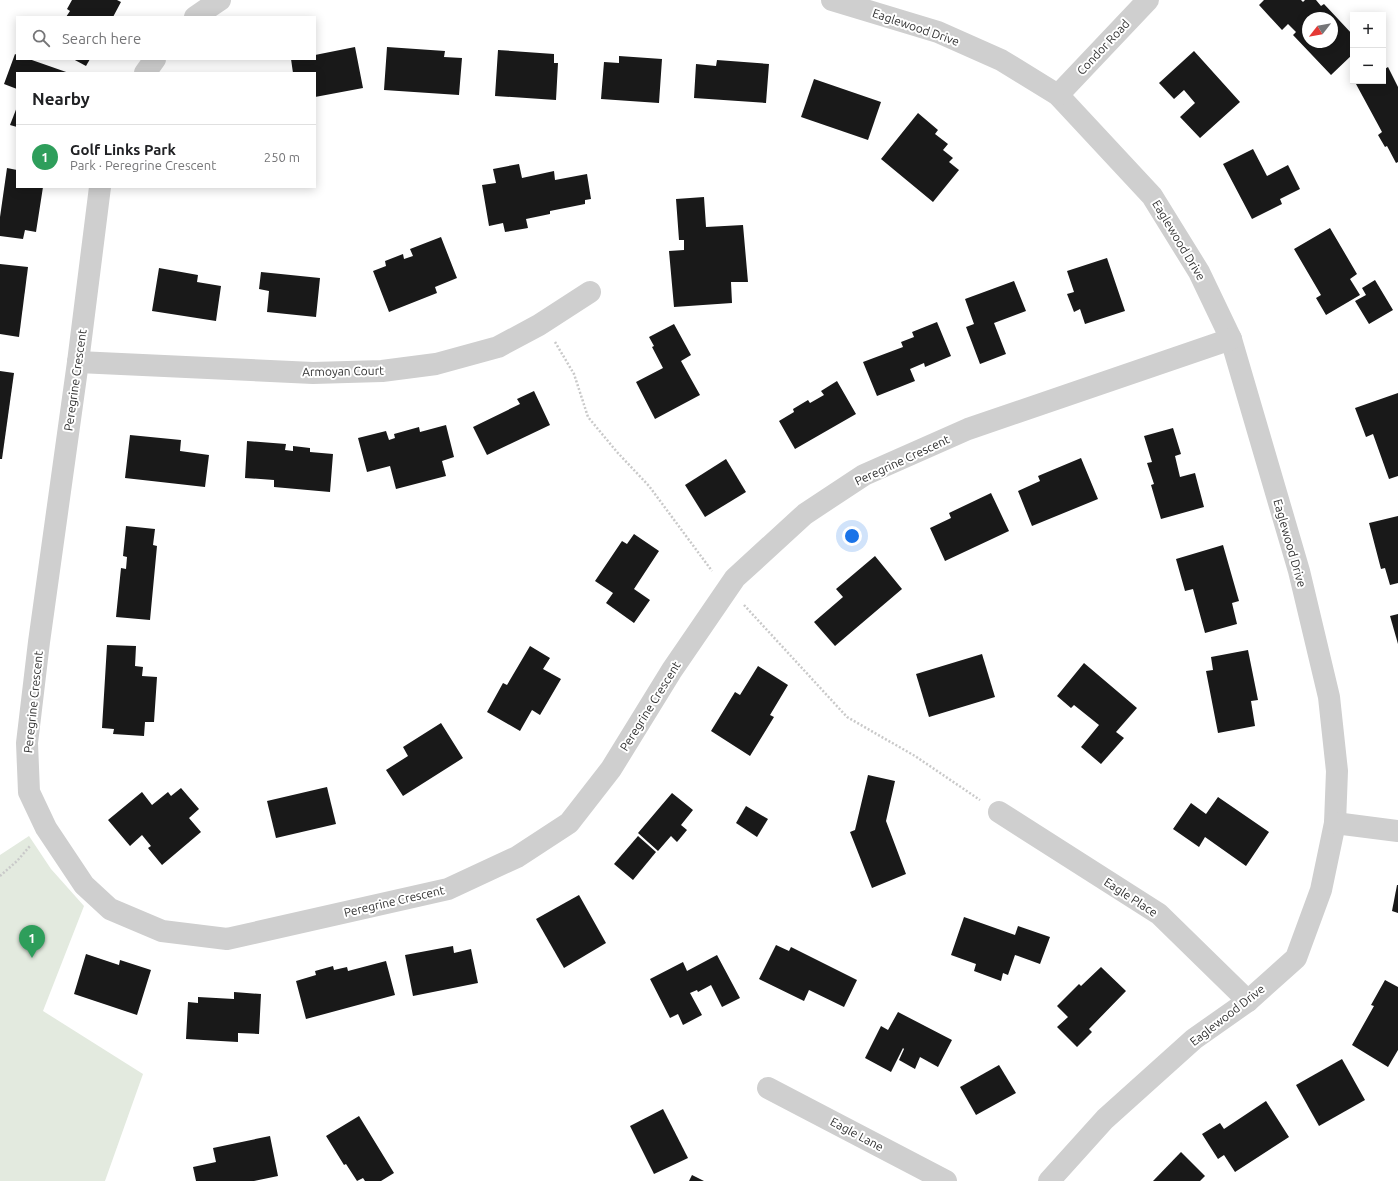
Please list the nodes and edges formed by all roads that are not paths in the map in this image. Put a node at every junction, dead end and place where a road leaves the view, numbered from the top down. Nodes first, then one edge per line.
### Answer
1 (220, 0) edge
2 (832, 0) edge
3 (1148, 0) edge
4 (196, 16) edge
5 (154, 60) edge
6 (146, 72) edge
7 (1058, 95) junction
8 (100, 188) edge
9 (590, 292) dead end
10 (1231, 339) junction
11 (78, 362) junction
12 (999, 812) dead end
13 (1335, 823) junction
14 (1398, 831) edge
15 (1248, 1001) junction
16 (768, 1088) dead end
17 (946, 1181) edge
18 (1049, 1181) edge

1 - 4 street
2 - 7 street, Eaglewood Drive
3 - 7 street, Condor Road
5 - 6 street
7 - 10 street, Eaglewood Drive
8 - 11 street, Peregrine Crescent
9 - 11 street, Armoyan Court
10 - 11 street, Peregrine Crescent
10 - 13 street, Eaglewood Drive
12 - 15 street, Eagle Place
13 - 14 street
13 - 15 street, Eaglewood Drive
15 - 18 street, Eaglewood Drive
16 - 17 street, Eagle Lane

